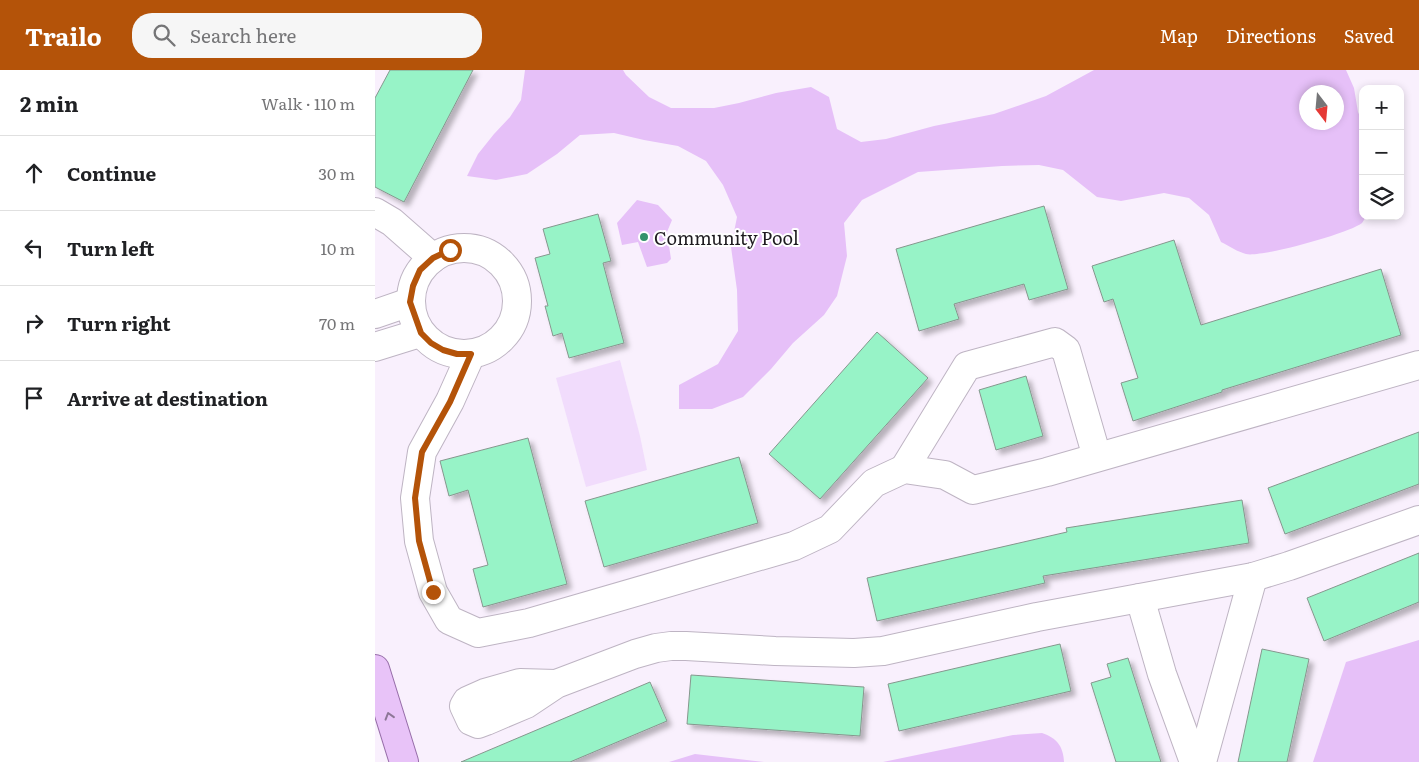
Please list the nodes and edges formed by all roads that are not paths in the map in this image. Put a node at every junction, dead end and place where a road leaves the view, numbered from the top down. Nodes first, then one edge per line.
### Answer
1 (375, 212) edge
2 (433, 258) junction
3 (410, 302) junction
4 (375, 314) edge
5 (421, 333) junction
6 (375, 346) edge
7 (471, 354) junction
8 (1419, 365) edge
9 (1097, 457) junction
10 (904, 469) junction
11 (1419, 520) edge
12 (1253, 577) junction
13 (1140, 598) junction
14 (375, 669) edge
15 (556, 684) dead end
16 (404, 762) edge
17 (1193, 762) edge
18 (1202, 762) edge

1 - 2 street
2 - 3 street
2 - 7 street
3 - 4 street
3 - 5 street
5 - 6 street
5 - 7 street
7 - 10 street
8 - 9 street
9 - 10 street
9 - 10 street
11 - 12 street
12 - 13 street
12 - 18 street
13 - 15 street
13 - 17 street
16 -> 14 main road

